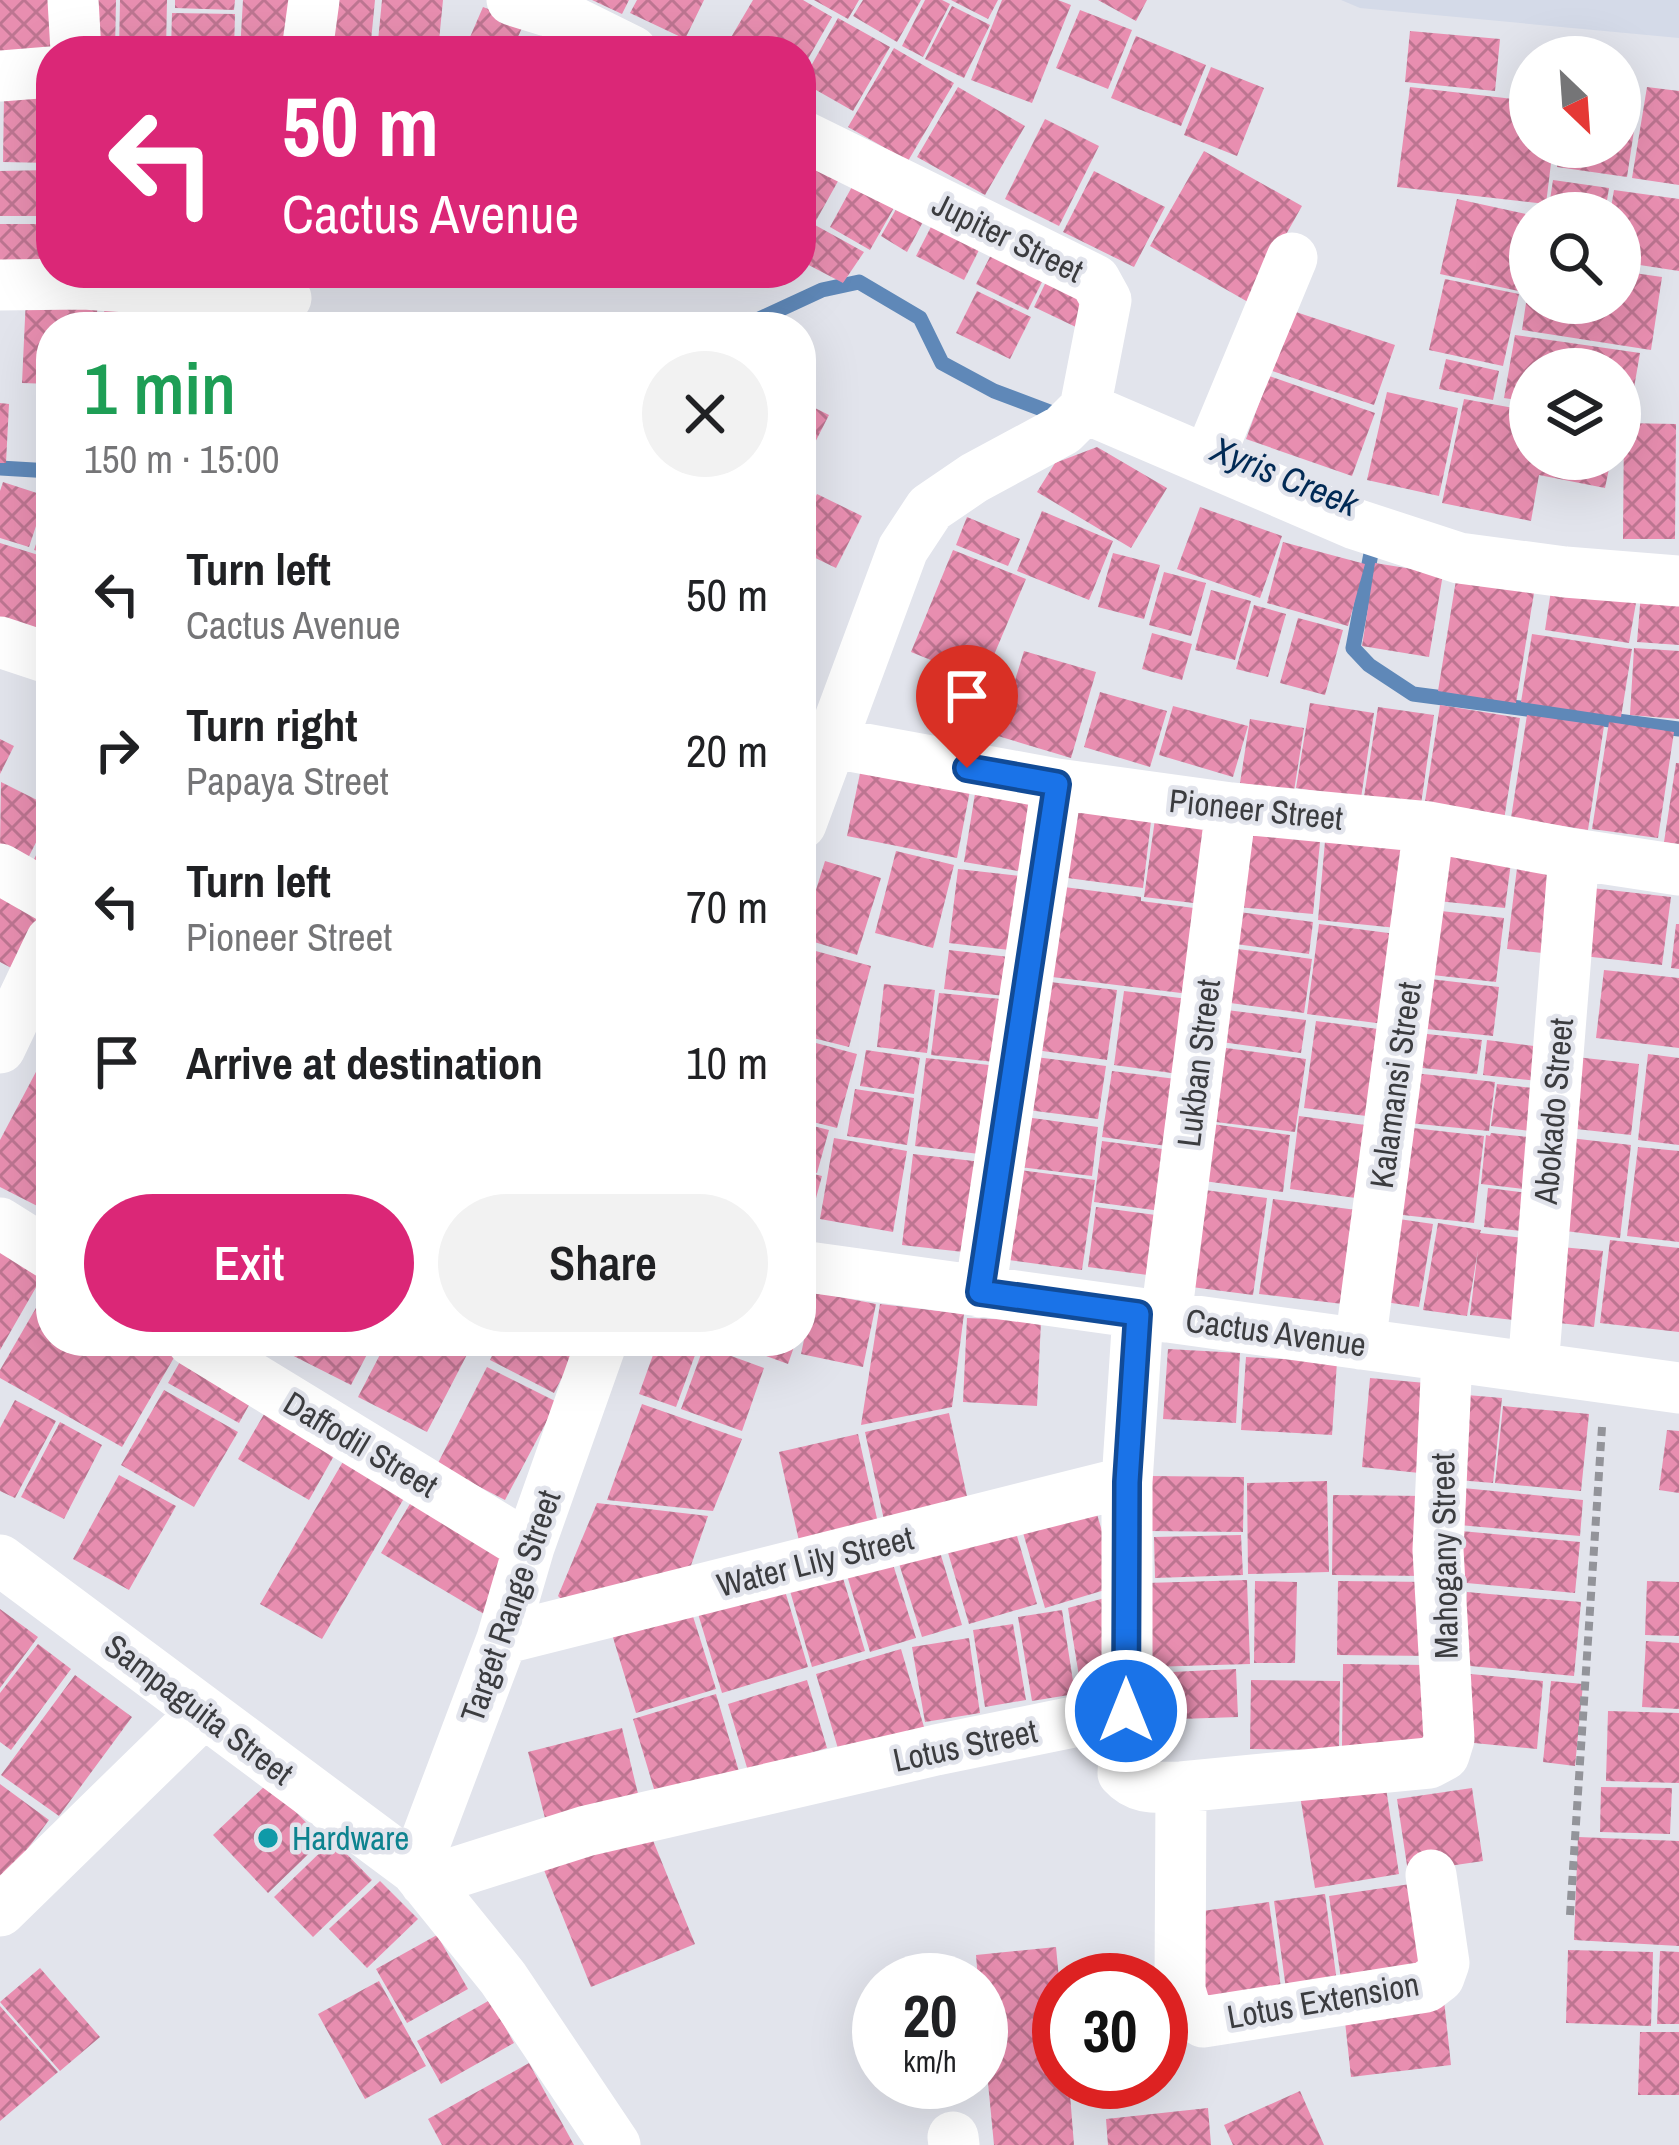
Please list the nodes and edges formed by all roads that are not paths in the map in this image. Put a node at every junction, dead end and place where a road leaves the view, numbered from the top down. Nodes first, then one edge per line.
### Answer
1 (73, 0) edge
2 (314, 0) edge
3 (533, 3) edge
4 (75, 36) edge
5 (309, 36) edge
6 (602, 36) edge
7 (36, 73) edge
8 (0, 76) edge
9 (816, 142) edge
10 (1292, 258) dead end
11 (36, 282) edge
12 (0, 285) edge
13 (175, 288) edge
14 (286, 299) edge
15 (1085, 408) junction
16 (1208, 460) junction
17 (1679, 580) edge
18 (0, 642) edge
19 (36, 654) edge
20 (833, 743) junction
21 (816, 782) edge
22 (1057, 784) junction
23 (1231, 808) junction
24 (1429, 827) junction
25 (1574, 854) junction
26 (0, 869) edge
27 (1679, 870) edge
28 (36, 889) edge
29 (36, 972) edge
30 (0, 1048) edge
31 (0, 1223) edge
32 (36, 1246) edge
33 (816, 1268) edge
34 (980, 1292) junction
35 (1152, 1316) junction
36 (1360, 1344) junction
37 (217, 1356) edge
38 (597, 1356) edge
39 (1447, 1357) junction
40 (1532, 1368) junction
41 (1679, 1388) edge
42 (1127, 1482) junction
43 (530, 1547) junction
44 (0, 1559) edge
45 (502, 1639) junction
46 (1126, 1711) junction
47 (204, 1712) junction
48 (1181, 1787) junction
49 (1431, 1875) dead end
50 (420, 1876) junction
51 (0, 1911) edge
52 (615, 2145) edge

1 - 4 street
2 - 5 street
3 - 6 street
7 - 8 street
9 - 15 street, Jupiter Street
10 - 16 street
11 - 12 street
13 - 14 street
15 - 16 street
15 - 20 street
16 - 17 street
18 - 19 street
20 - 21 street
20 - 22 street, Pioneer Street
22 - 23 street, Pioneer Street
22 - 34 street
23 - 24 street, Pioneer Street
23 - 35 street, Lukban Street
24 - 25 street, Pioneer Street
24 - 36 street, Kalamansi Street
25 - 27 street, Pioneer Street
25 - 40 street, Abokado Street
26 - 28 street
29 - 30 street
31 - 32 street
33 - 34 street, Cactus Avenue
34 - 35 street, Cactus Avenue
35 - 36 street, Cactus Avenue
35 - 42 street, Lukban Street
36 - 39 street, Cactus Avenue
37 - 43 street, Daffodil Street
38 - 43 street, Target Range Street
39 - 40 street, Cactus Avenue
39 - 48 street, Mahogany Street
40 - 41 street, Cactus Avenue
42 - 45 street, Water Lily Street
42 - 46 street, Lukban Street
43 - 45 street, Target Range Street
44 - 47 street, Sampaguita Street
45 - 50 street, Target Range Street
46 - 48 street
46 - 50 street, Lotus Street
47 - 50 street, Sampaguita Street
47 - 51 street
48 - 49 street, Lotus Extension
50 - 52 street, Sampaguita Street

